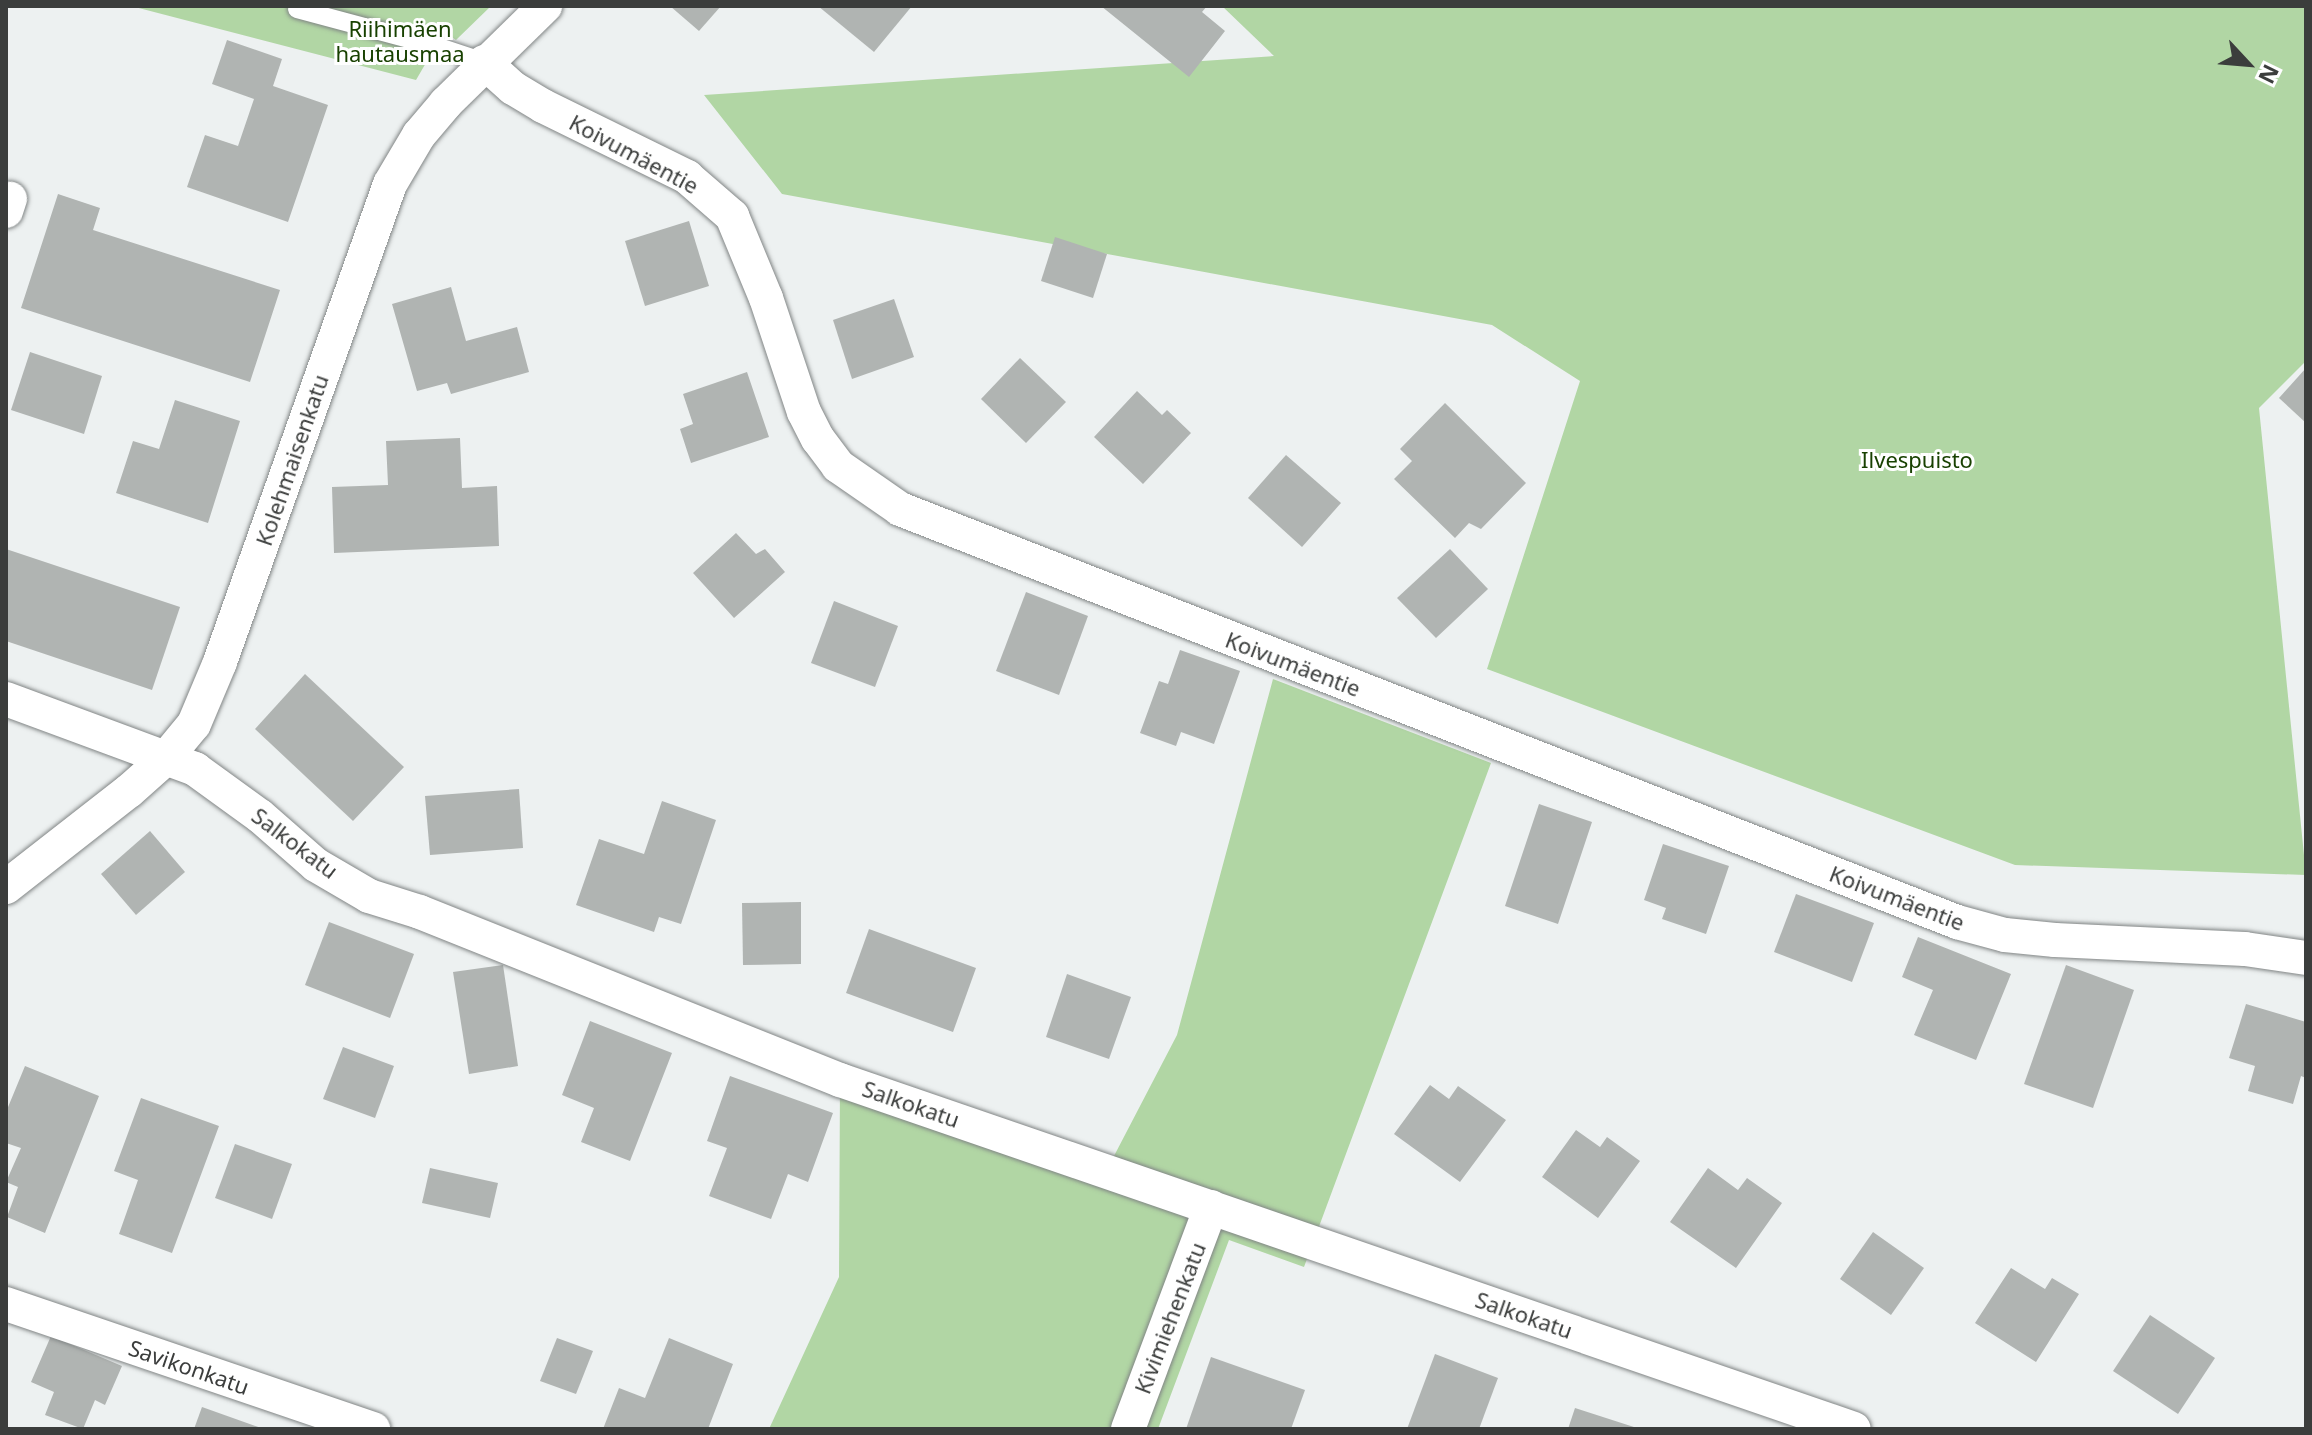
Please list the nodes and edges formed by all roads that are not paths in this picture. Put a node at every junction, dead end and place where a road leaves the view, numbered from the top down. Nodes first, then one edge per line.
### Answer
1 (545, 6) edge
2 (297, 9) dead end
3 (484, 62) junction
4 (6, 699) edge
5 (165, 759) junction
6 (6, 887) edge
7 (2306, 958) edge
8 (1211, 1207) junction
9 (6, 1304) edge
10 (373, 1429) edge
11 (1128, 1429) edge
12 (1854, 1429) edge

1 - 3 street, Kolehmaisenkatu
2 - 3 lane
3 - 5 street, Kolehmaisenkatu
3 - 7 street, Koivumäentie
4 - 5 street, Salkokatu
5 - 6 street, Kolehmaisenkatu
5 - 8 street, Salkokatu
8 - 11 street, Kivimiehenkatu
8 - 12 street, Salkokatu
9 - 10 street, Savikonkatu

